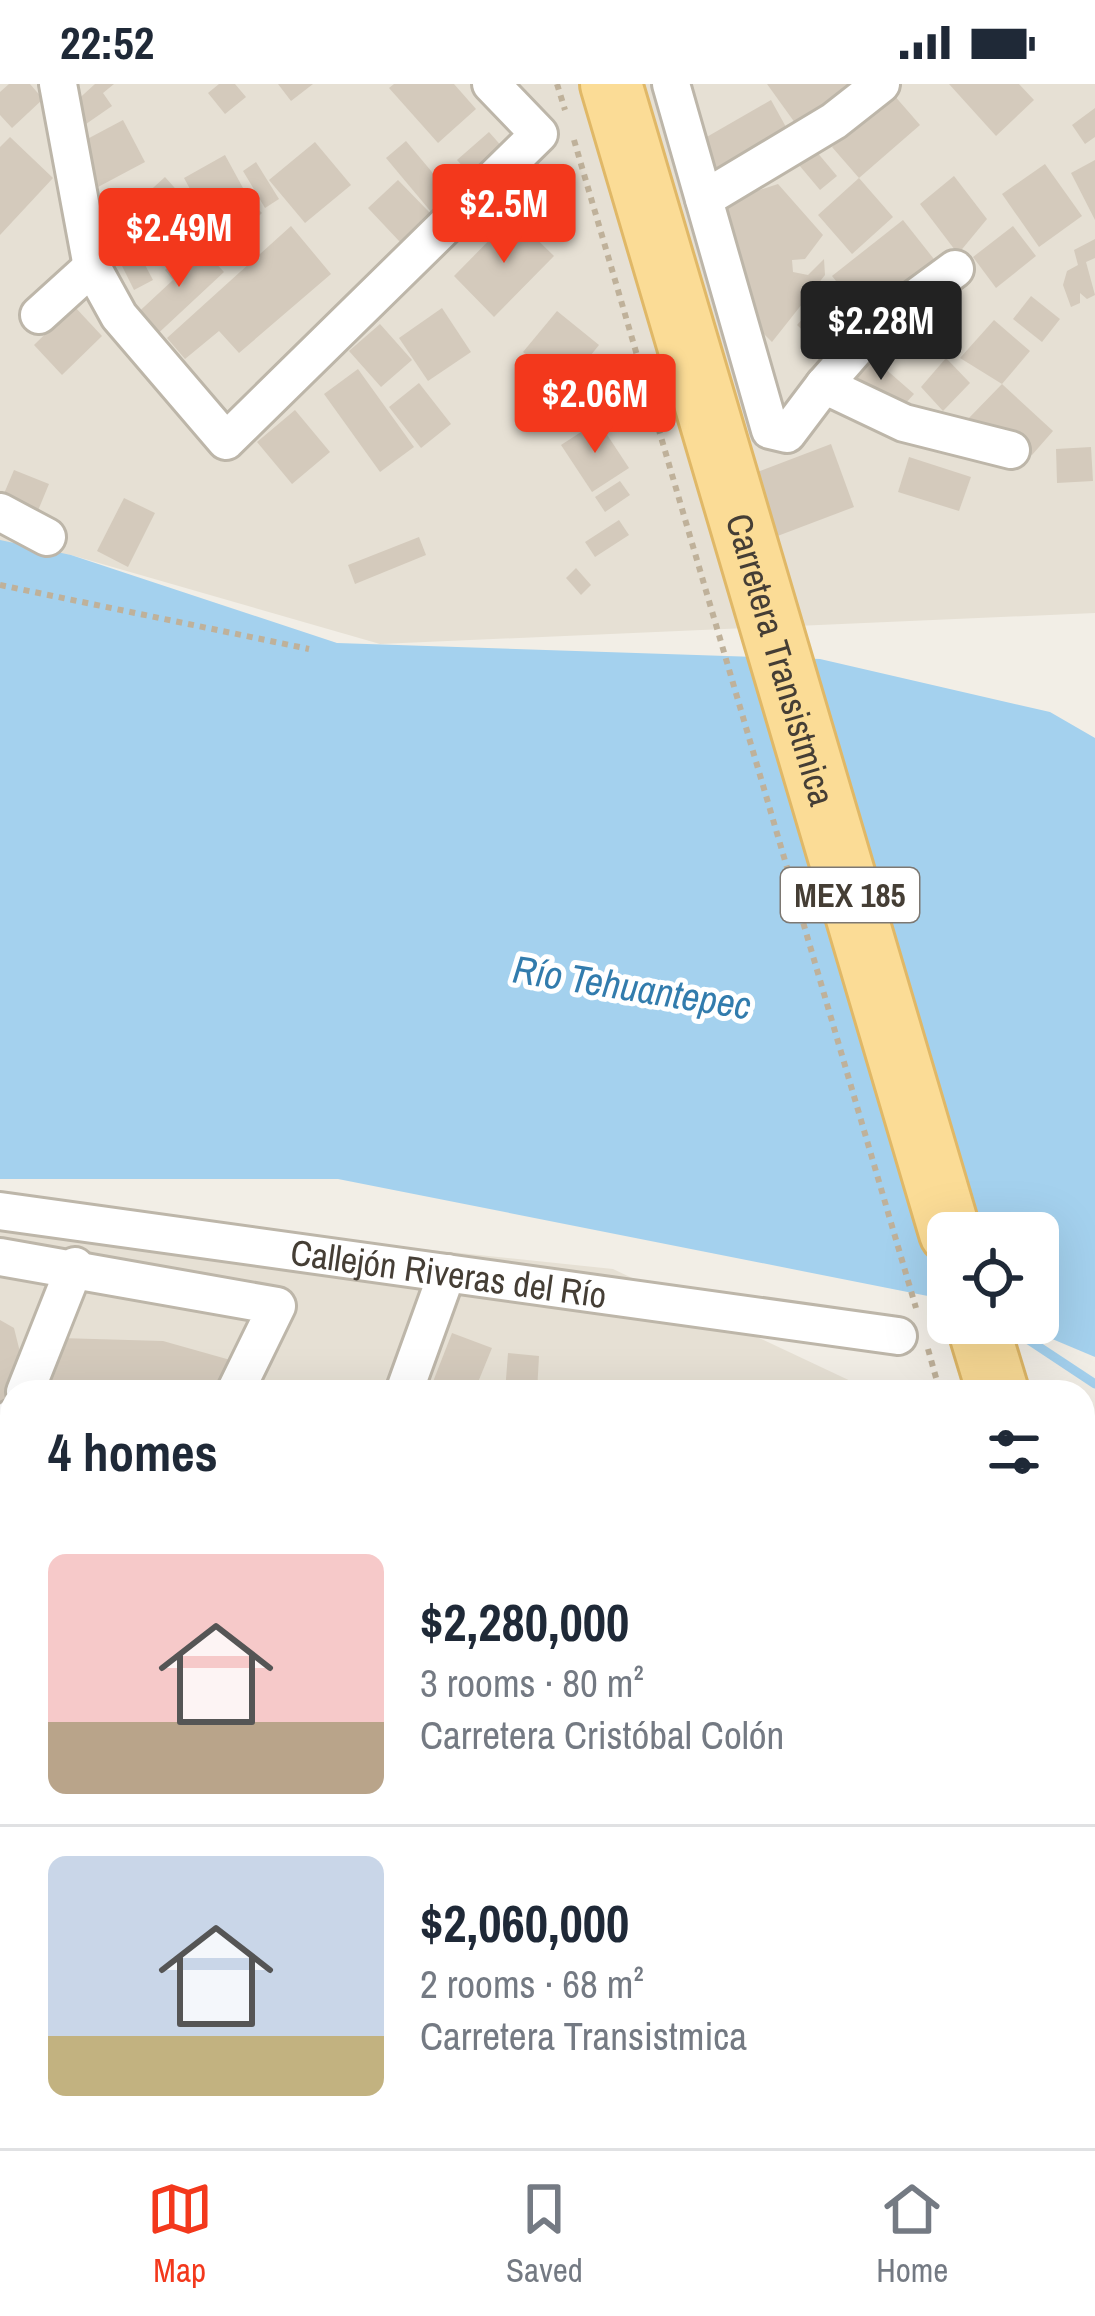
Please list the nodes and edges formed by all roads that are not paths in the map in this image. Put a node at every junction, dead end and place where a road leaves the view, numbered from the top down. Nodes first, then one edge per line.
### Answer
1 (58, 84) edge
2 (491, 84) edge
3 (671, 84) edge
4 (880, 84) edge
5 (572, 117) edge
6 (704, 200) junction
7 (92, 267) junction
8 (955, 269) dead end
9 (39, 315) dead end
10 (824, 386) junction
11 (1011, 451) dead end
12 (0, 512) edge
13 (47, 538) dead end
14 (0, 1211) edge
15 (944, 1212) edge
16 (0, 1257) edge
17 (75, 1266) junction
18 (447, 1273) junction
19 (927, 1332) edge
20 (944, 1344) edge
21 (30, 1380) edge
22 (242, 1380) edge
23 (408, 1380) edge
24 (984, 1380) edge

1 - 7 street
2 - 5 street
3 - 6 street
4 - 6 street
5 - 7 street
5 - 15 main road, Carretera Transistmica / MEX 185
6 - 10 street
7 - 9 street
8 - 10 street
10 - 11 street
12 - 13 street
14 - 18 street, Callejón Riveras del Río
16 - 17 street
17 - 21 street
17 - 22 street
18 - 19 street, Callejón Riveras del Río
18 - 23 street
20 - 24 main road

